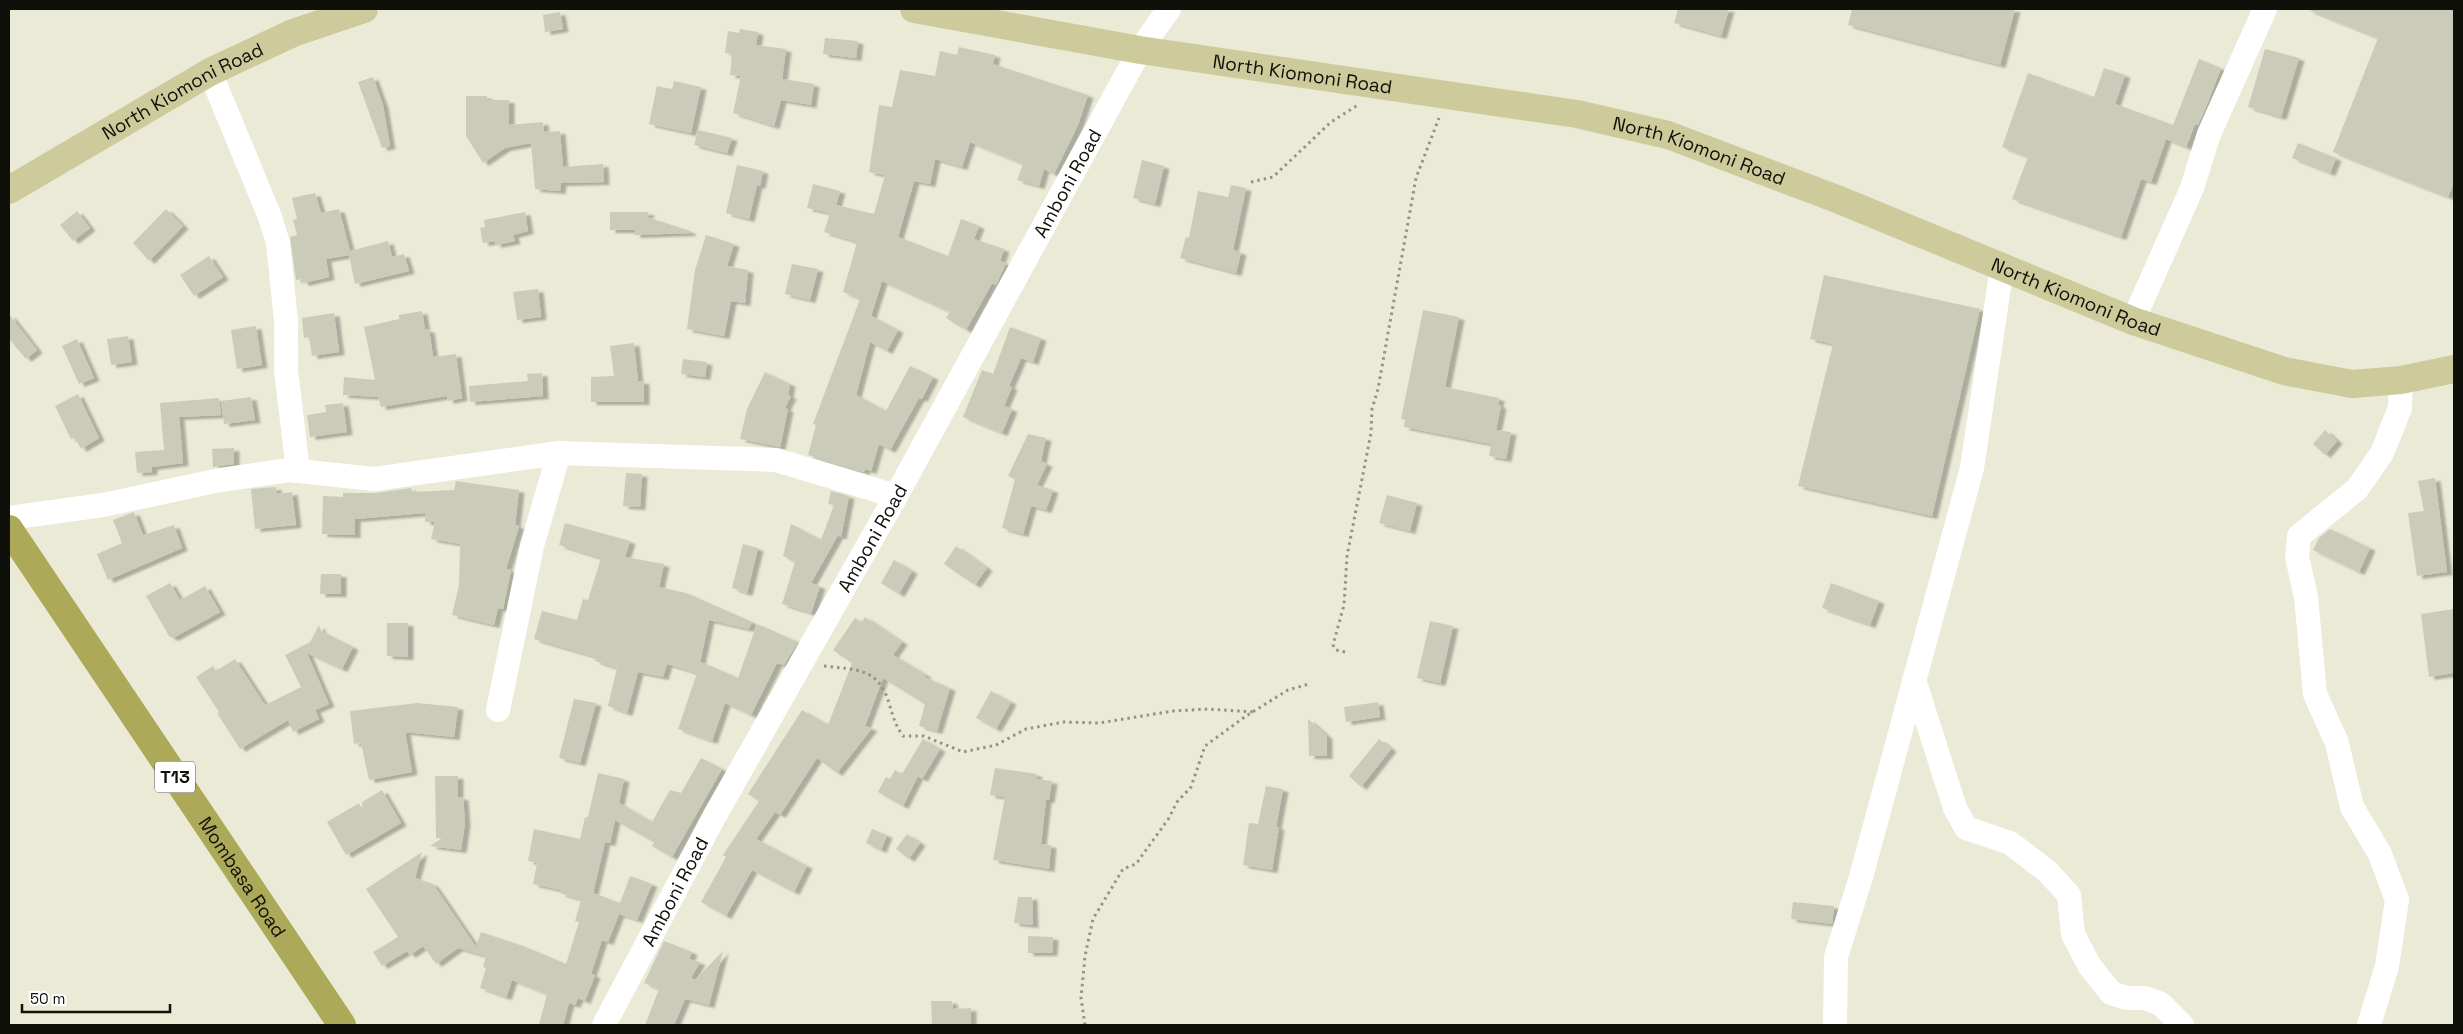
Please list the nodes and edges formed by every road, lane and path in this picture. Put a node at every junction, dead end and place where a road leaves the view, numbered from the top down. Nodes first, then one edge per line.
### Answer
1 (364, 9) edge
2 (914, 9) edge
3 (1169, 9) edge
4 (2264, 9) edge
5 (1140, 50) junction
6 (210, 72) junction
7 (1387, 85) junction
8 (1447, 93) junction
9 (1251, 182) dead end
10 (9, 190) edge
11 (2002, 267) junction
12 (2133, 321) junction
13 (2454, 369) edge
14 (2401, 380) junction
15 (559, 453) junction
16 (298, 470) junction
17 (896, 496) junction
18 (9, 518) edge
19 (9, 529) edge
20 (1345, 652) dead end
21 (801, 664) junction
22 (1914, 680) junction
23 (1309, 684) dead end
24 (498, 710) dead end
25 (1255, 712) junction
26 (342, 1025) edge
27 (604, 1025) edge
28 (1085, 1025) edge
29 (1835, 1025) edge
30 (2182, 1025) edge
31 (2369, 1025) edge

1 - 6 main road, North Kiomoni Road
2 - 5 main road, North Kiomoni Road
3 - 5 street, Amboni Road
4 - 12 street
5 - 7 main road, North Kiomoni Road
5 - 17 street, Amboni Road
6 - 10 main road, North Kiomoni Road
6 - 16 street
7 - 8 main road, North Kiomoni Road
7 - 9 path
8 - 11 main road, North Kiomoni Road
8 - 20 path
11 - 12 main road, North Kiomoni Road
11 - 22 street
12 - 14 main road, North Kiomoni Road
13 - 14 main road, North Kiomoni Road
14 - 31 street
15 - 16 street
15 - 17 street
15 - 24 street
16 - 18 street
17 - 21 street, Amboni Road
19 - 26 highway, Mombasa Road / T13
21 - 25 path
21 - 27 street, Amboni Road
22 - 29 street
22 - 30 street
23 - 25 path
25 - 28 path

